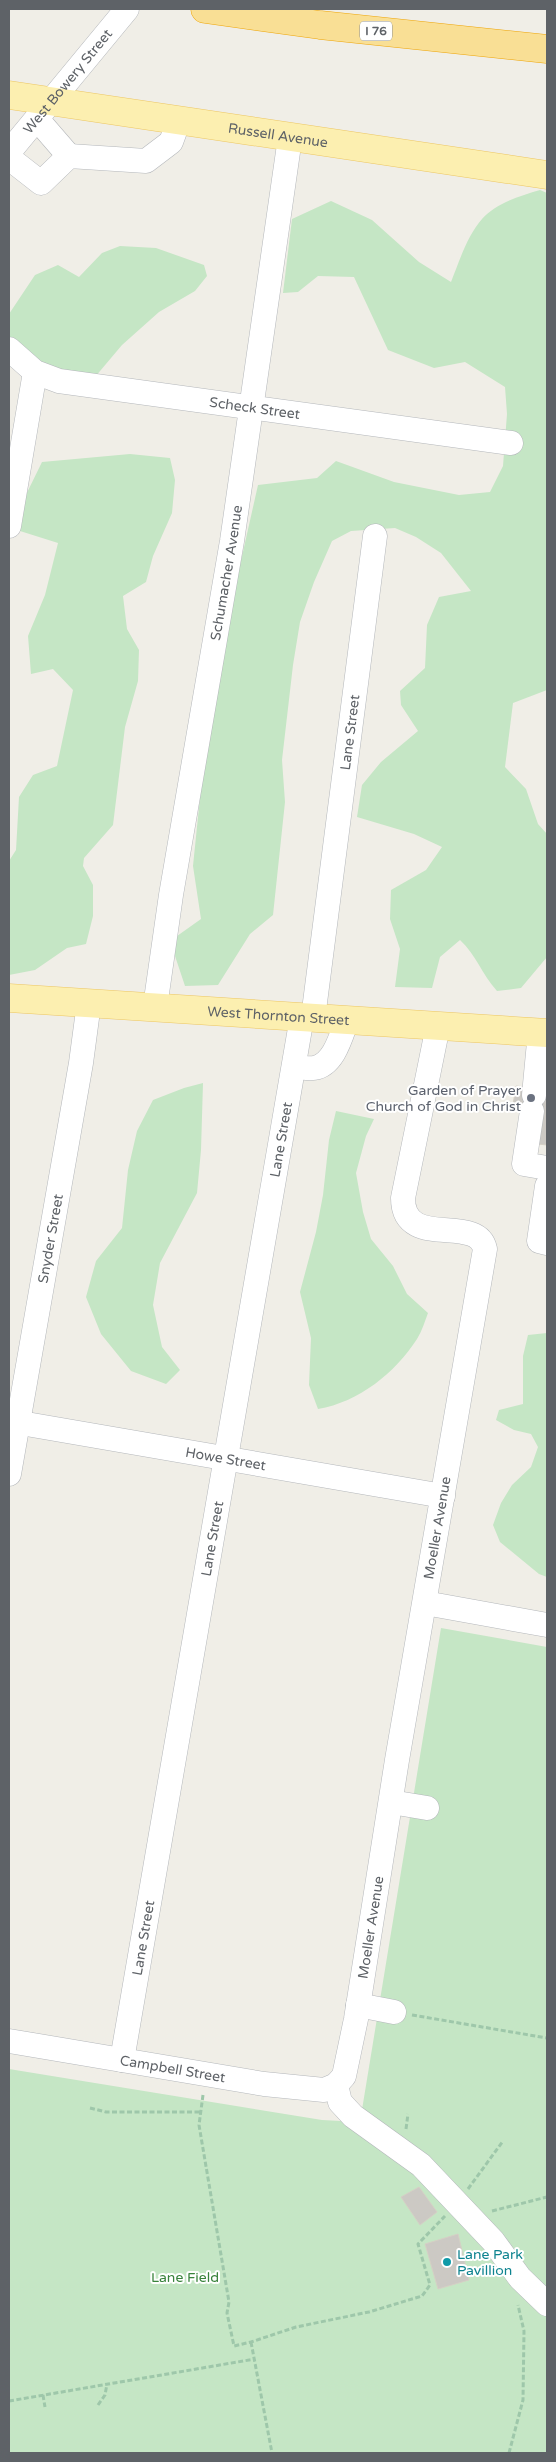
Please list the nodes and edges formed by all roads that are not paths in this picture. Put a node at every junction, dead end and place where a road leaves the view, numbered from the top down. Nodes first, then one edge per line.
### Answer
1 (127, 9) edge
2 (205, 9) edge
3 (547, 49) edge
4 (9, 95) edge
5 (44, 110) junction
6 (179, 120) junction
7 (290, 138) junction
8 (9, 152) edge
9 (69, 156) junction
10 (9, 158) edge
11 (547, 175) edge
12 (9, 349) edge
13 (35, 372) junction
14 (252, 406) junction
15 (511, 443) dead end
16 (9, 526) edge
17 (375, 536) dead end
18 (9, 998) edge
19 (89, 1003) junction
20 (155, 1007) junction
21 (308, 1018) junction
22 (347, 1020) junction
23 (438, 1026) junction
24 (544, 1032) edge
25 (294, 1067) junction
26 (547, 1168) edge
27 (547, 1193) edge
28 (543, 1242) edge
29 (13, 1422) edge
30 (226, 1459) junction
31 (9, 1474) edge
32 (443, 1496) junction
33 (426, 1604) junction
34 (547, 1625) edge
35 (391, 1802) junction
36 (427, 1808) dead end
37 (358, 2005) junction
38 (394, 2012) road end
39 (9, 2041) edge
40 (122, 2060) junction
41 (336, 2085) junction
42 (547, 2304) edge

1 - 5 street, West Bowery Street
2 - 3 highway, I 76
4 - 5 main road, Russell Avenue
5 - 6 main road, Russell Avenue
5 - 8 street, West Bowery Street
5 - 9 street
6 - 7 main road, Russell Avenue
6 - 9 street
7 - 11 main road, Russell Avenue
7 - 14 street, Schumacher Avenue
9 - 10 street
12 - 13 street, Scheck Street
13 - 14 street, Scheck Street
13 - 16 street
14 - 15 street, Scheck Street
14 - 20 street, Schumacher Avenue
17 - 21 street, Lane Street
18 - 19 main road, West Thornton Street
19 - 20 main road, West Thornton Street
19 - 29 street, Snyder Street
20 - 21 main road, West Thornton Street
21 - 22 main road, West Thornton Street
21 - 25 street, Lane Street
22 - 23 main road, West Thornton Street
22 - 25 street
23 - 24 main road, West Thornton Street
23 - 32 street, Moeller Avenue
24 - 26 street
25 - 30 street, Lane Street
27 - 28 street
29 - 30 street, Howe Street
29 - 31 street, Snyder Street
30 - 32 street, Howe Street
30 - 40 street, Lane Street
32 - 33 street, Moeller Avenue
33 - 34 street
33 - 35 street, Moeller Avenue
35 - 36 street
35 - 37 street, Moeller Avenue
37 - 38 street
37 - 41 street, Moeller Avenue
39 - 40 street, Campbell Street
40 - 41 street, Campbell Street
41 - 42 street

